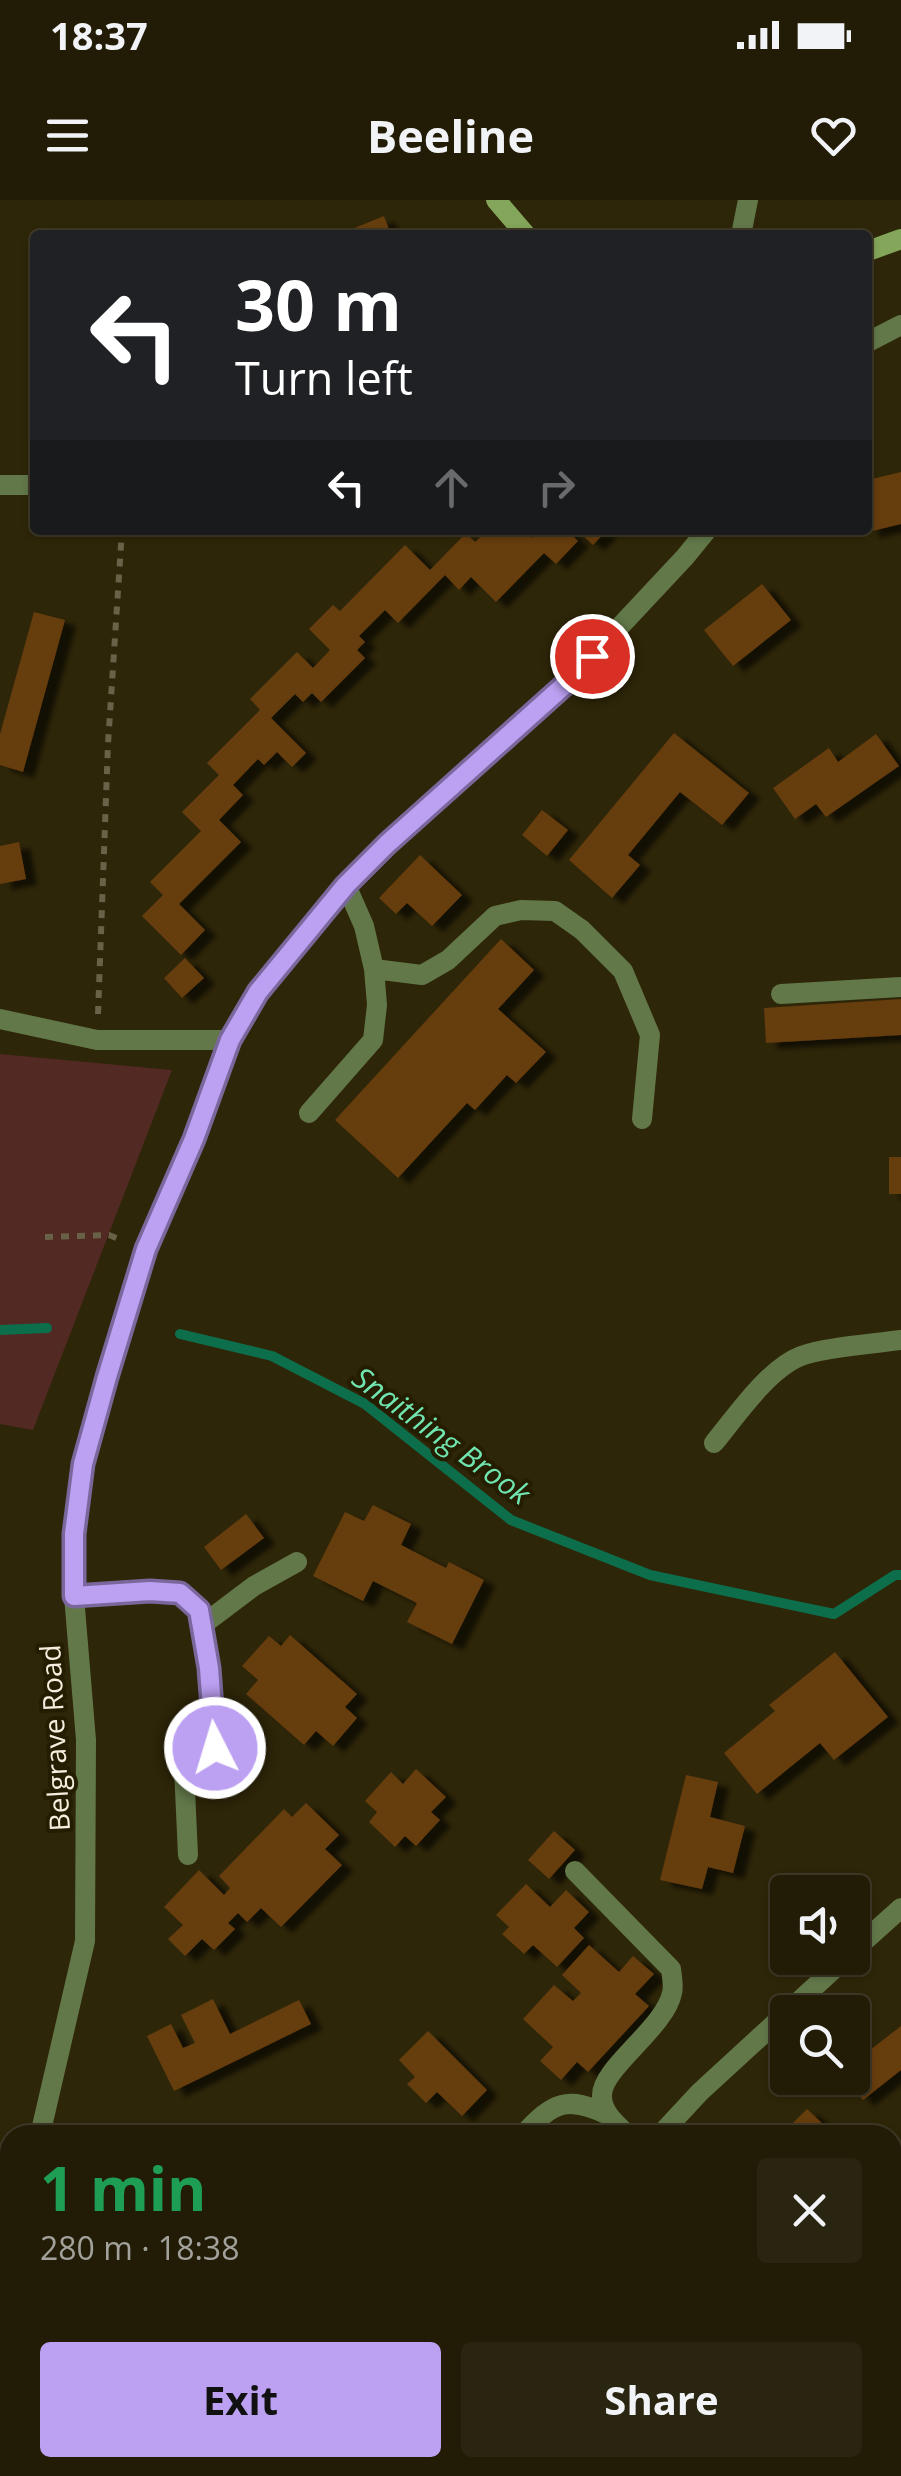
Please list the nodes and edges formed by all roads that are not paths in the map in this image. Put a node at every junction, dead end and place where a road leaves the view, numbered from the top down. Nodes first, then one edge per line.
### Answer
1 (496, 200) edge
2 (748, 200) edge
3 (522, 230) edge
4 (742, 230) edge
5 (901, 240) edge
6 (872, 251) edge
7 (901, 325) edge
8 (872, 340) edge
9 (0, 485) edge
10 (30, 486) edge
11 (703, 535) edge
12 (346, 885) junction
13 (374, 969) junction
14 (901, 987) edge
15 (782, 994) dead end
16 (0, 1019) edge
17 (230, 1040) junction
18 (308, 1113) dead end
19 (642, 1119) dead end
20 (901, 1340) edge
21 (714, 1443) dead end
22 (297, 1562) dead end
23 (74, 1596) junction
24 (201, 1626) junction
25 (215, 1748) junction
26 (246, 1764) dead end
27 (188, 1855) dead end
28 (575, 1871) dead end
29 (901, 1908) edge
30 (870, 1936) edge
31 (827, 1975) edge
32 (608, 2115) junction
33 (42, 2125) edge
34 (532, 2125) edge
35 (618, 2125) edge
36 (669, 2125) edge

1 - 3 street
2 - 4 street
5 - 6 street
7 - 8 street
9 - 10 street
11 - 12 street, Belgrave Road
12 - 13 street
12 - 17 street, Belgrave Road
13 - 18 street
13 - 19 street
14 - 15 street
16 - 17 street
17 - 23 street, Belgrave Road
20 - 21 street
22 - 24 street
23 - 24 street
23 - 33 street, Belgrave Road
24 - 25 street
25 - 26 street
25 - 27 street
28 - 32 street
29 - 30 street
31 - 36 street
32 - 34 street
32 - 35 street

